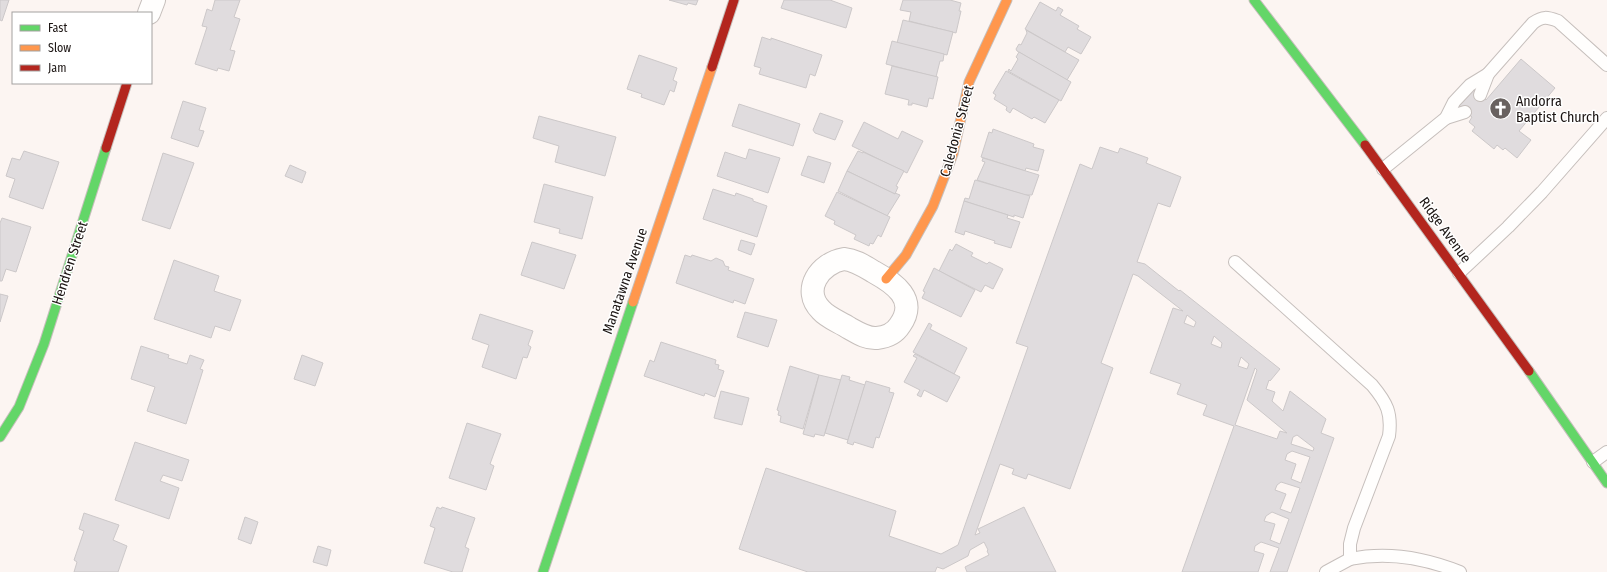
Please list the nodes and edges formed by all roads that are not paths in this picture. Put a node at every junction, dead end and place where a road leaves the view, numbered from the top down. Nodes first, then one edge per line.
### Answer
1 (154, 0) edge
2 (734, 0) edge
3 (1007, 0) edge
4 (1254, 0) edge
5 (149, 12) edge
6 (1607, 65) edge
7 (1488, 74) junction
8 (126, 84) edge
9 (1480, 95) dead end
10 (1465, 112) dead end
11 (1446, 118) junction
12 (1607, 118) edge
13 (1383, 169) junction
14 (1235, 262) dead end
15 (1459, 273) junction
16 (886, 279) dead end
17 (0, 437) edge
18 (1607, 452) edge
19 (1593, 462) junction
20 (1607, 483) edge
21 (1350, 559) junction
22 (543, 572) edge
23 (1326, 572) edge
24 (1460, 572) edge

1 - 5 street
2 - 22 street, Manatawna Avenue
3 - 16 street, Caledonia Street
4 - 13 street, Ridge Avenue
6 - 7 lane
7 - 9 lane
7 - 11 lane
8 - 17 street, Hendren Street
10 - 11 lane
11 - 13 lane
12 - 15 lane
13 - 15 street, Ridge Avenue
14 - 21 lane
15 - 19 street, Ridge Avenue
18 - 19 lane
19 - 20 street, Ridge Avenue
21 - 23 lane
21 - 24 lane

